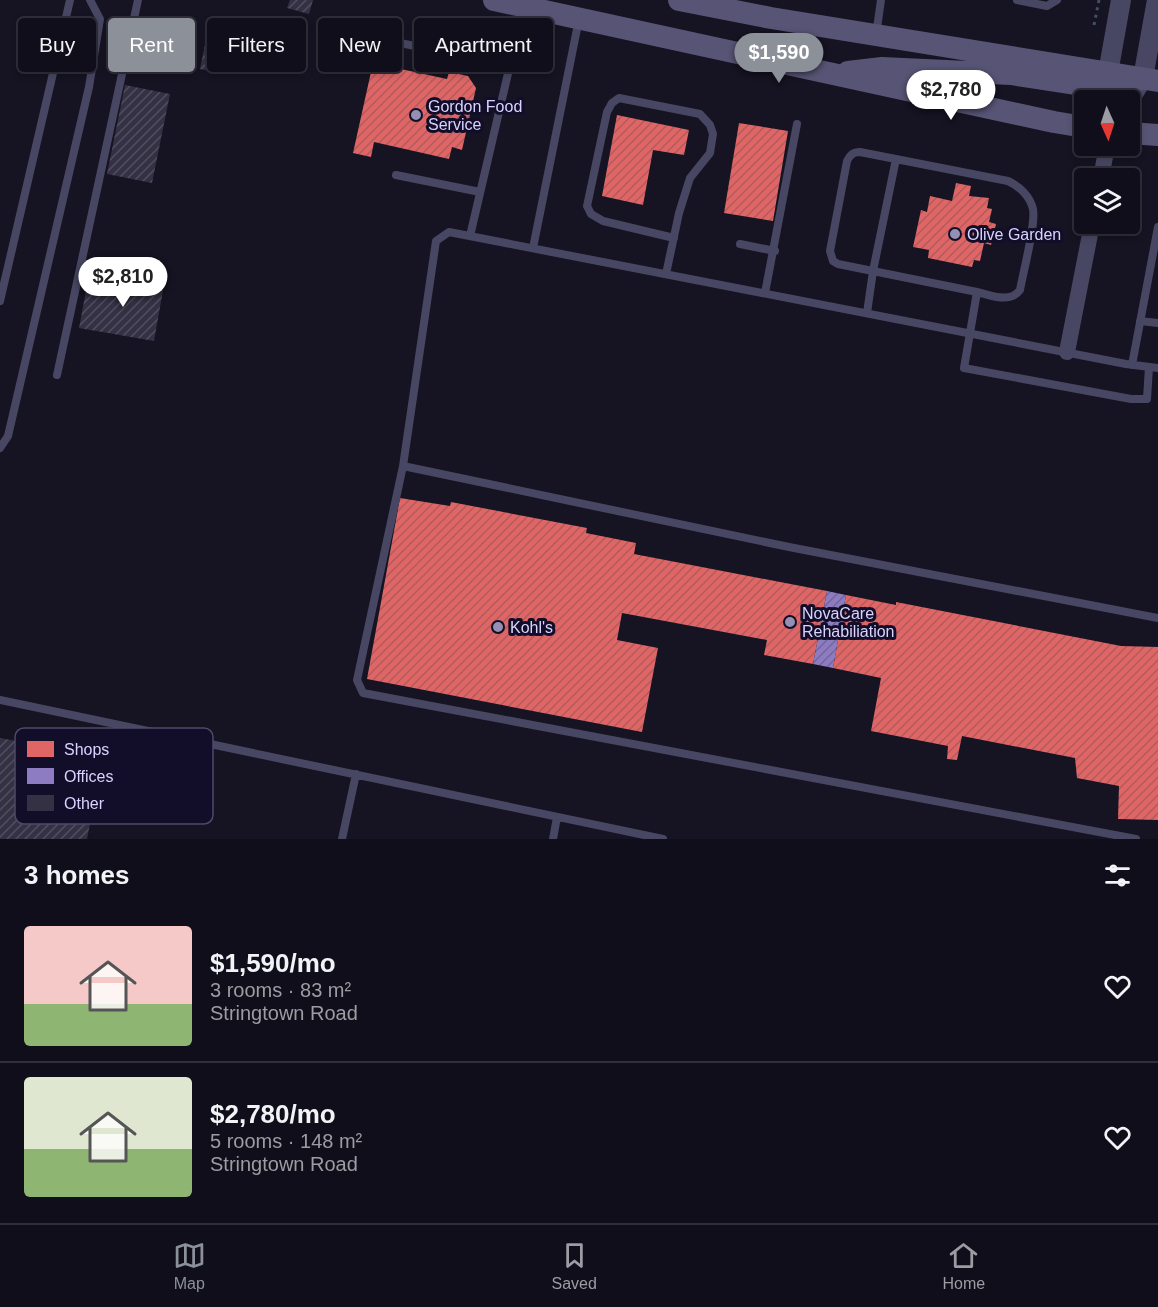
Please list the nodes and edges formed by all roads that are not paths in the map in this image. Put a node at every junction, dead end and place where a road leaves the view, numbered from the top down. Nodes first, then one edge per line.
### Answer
1 (70, 0) edge
2 (90, 0) edge
3 (138, 0) edge
4 (494, 0) edge
5 (679, 0) edge
6 (881, 0) edge
7 (1017, 0) edge
8 (1056, 0) edge
9 (1121, 0) edge
10 (1157, 0) edge
11 (579, 19) junction
12 (876, 35) junction
13 (402, 43) edge
14 (826, 74) junction
15 (1150, 80) edge
16 (1108, 88) edge
17 (797, 124) dead end
18 (1074, 125) edge
19 (1140, 134) edge
20 (1158, 135) edge
21 (896, 159) junction
22 (396, 175) dead end
23 (480, 192) junction
24 (1158, 227) edge
25 (1090, 234) edge
26 (470, 236) junction
27 (674, 238) junction
28 (740, 244) dead end
29 (532, 248) junction
30 (775, 251) junction
31 (873, 271) junction
32 (666, 274) junction
33 (977, 292) junction
34 (765, 293) junction
35 (0, 301) edge
36 (867, 313) junction
37 (1140, 321) junction
38 (1158, 323) edge
39 (970, 333) junction
40 (1067, 352) junction
41 (1132, 365) junction
42 (1154, 367) edge
43 (57, 375) dead end
44 (0, 448) edge
45 (403, 466) junction
46 (1158, 618) edge
47 (0, 700) edge
48 (135, 728) edge
49 (213, 744) edge
50 (356, 774) junction
51 (557, 817) junction
52 (342, 839) edge
53 (553, 839) edge
54 (663, 839) edge
55 (1136, 839) edge

1 - 35 lane
2 - 44 lane
3 - 43 lane
4 - 11 main road
5 - 12 main road
6 - 12 lane
7 - 8 lane
9 - 16 street
10 - 15 street
11 - 14 main road
11 - 29 lane
12 - 16 main road
13 - 23 lane
14 - 16 main road
14 - 18 main road
15 - 16 main road
17 - 30 lane
19 - 20 main road
21 - 31 lane
21 - 31 lane
21 - 33 lane
22 - 23 lane
23 - 26 lane
24 - 37 lane
25 - 40 street
26 - 29 lane
26 - 45 lane
27 - 27 lane
27 - 32 lane
28 - 30 lane
29 - 32 lane
30 - 34 lane
31 - 33 lane
31 - 36 lane
32 - 34 lane
33 - 39 lane
34 - 36 lane
36 - 39 lane
37 - 38 lane
37 - 41 lane
39 - 40 lane
39 - 42 lane
40 - 41 lane
41 - 42 lane
45 - 46 lane
45 - 55 lane
47 - 48 lane
49 - 50 lane
50 - 51 lane
50 - 52 lane
51 - 53 lane
51 - 54 lane

